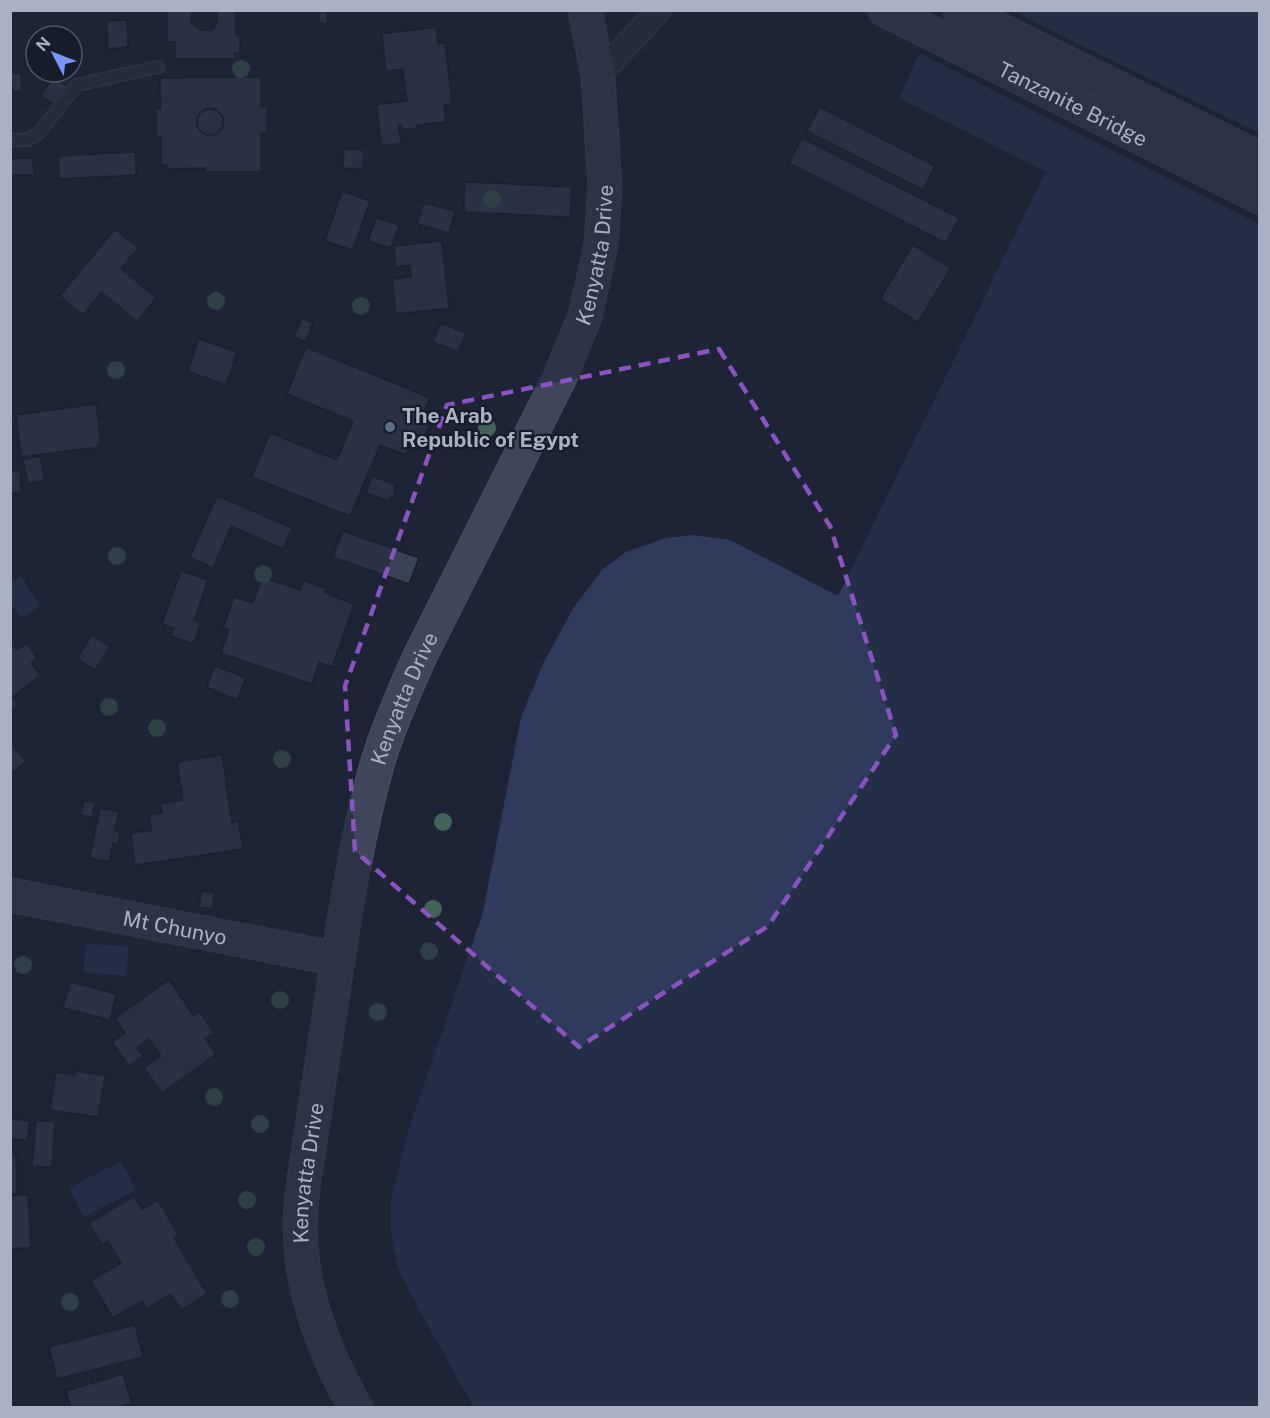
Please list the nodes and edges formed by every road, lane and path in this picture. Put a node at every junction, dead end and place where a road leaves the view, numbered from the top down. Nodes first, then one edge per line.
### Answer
1 (585, 10) edge
2 (659, 10) edge
3 (885, 10) edge
4 (960, 10) edge
5 (158, 67) dead end
6 (598, 76) junction
7 (10, 140) edge
8 (1260, 159) edge
9 (1260, 198) edge
10 (10, 895) edge
11 (339, 959) junction
12 (356, 1407) edge

1 - 6 street, Kenyatta Drive
2 - 6 street
3 - 9 street, Tanzanite Bridge
4 - 8 street, Tanzanite Bridge
5 - 7 lane
6 - 11 street, Kenyatta Drive
10 - 11 street, Mt Chunyo
11 - 12 street, Kenyatta Drive

